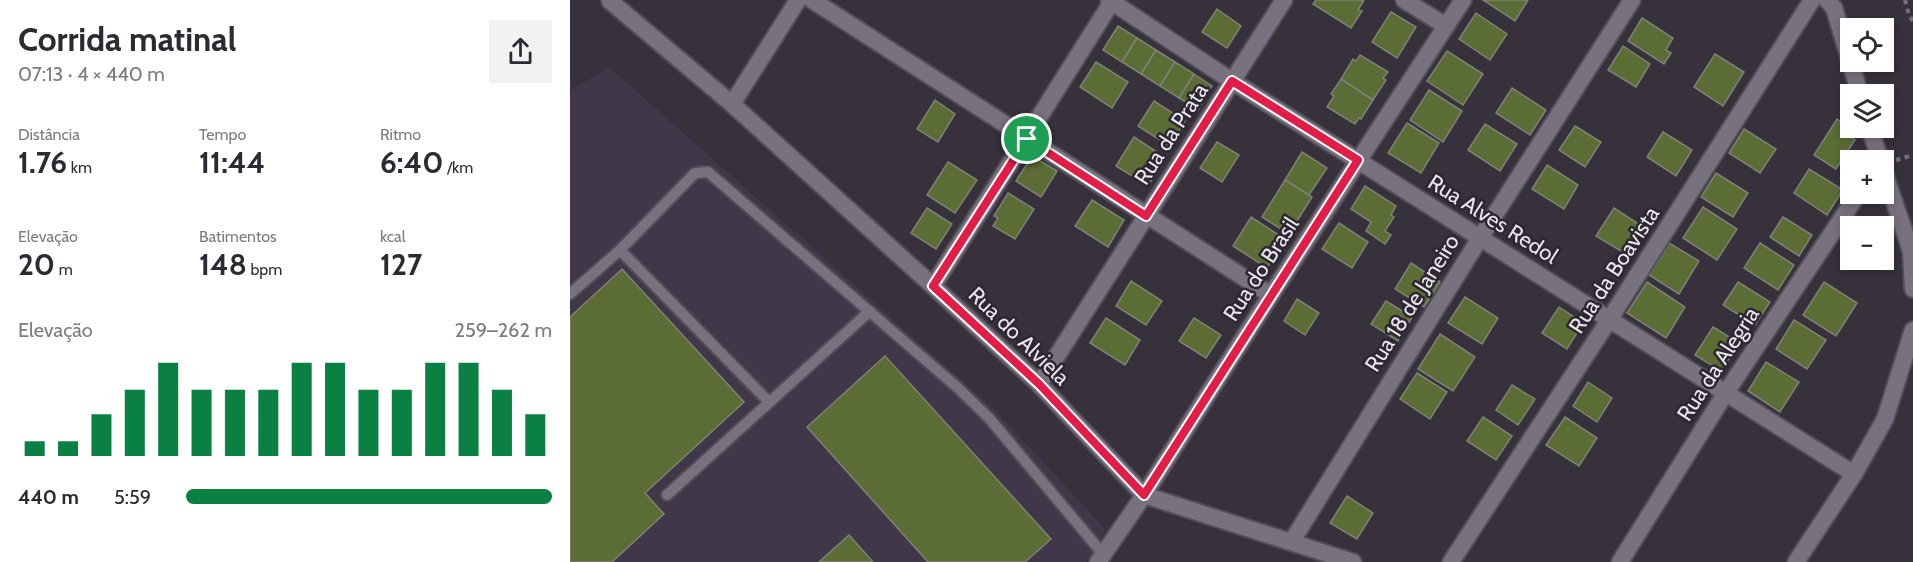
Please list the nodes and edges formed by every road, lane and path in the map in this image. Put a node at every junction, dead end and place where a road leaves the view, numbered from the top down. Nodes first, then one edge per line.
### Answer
1 (798, 0) edge
2 (812, 0) edge
3 (1284, 0) edge
4 (1404, 0) edge
5 (1463, 0) edge
6 (1632, 0) edge
7 (1812, 0) edge
8 (1827, 0) edge
9 (1905, 0) edge
10 (610, 1) edge
11 (1111, 1) edge
12 (1913, 21) edge
13 (1446, 26) junction
14 (1232, 81) junction
15 (1857, 84) edge
16 (732, 104) junction
17 (1027, 139) junction
18 (1358, 160) junction
19 (1894, 201) edge
20 (1851, 204) edge
21 (1146, 216) junction
22 (1480, 238) junction
23 (620, 250) junction
24 (933, 286) junction
25 (1913, 289) edge
26 (570, 294) edge
27 (1271, 295) junction
28 (870, 311) junction
29 (1609, 320) junction
30 (1913, 330) edge
31 (1039, 384) junction
32 (1725, 394) junction
33 (769, 402) junction
34 (1854, 474) junction
35 (667, 495) dead end
36 (1144, 495) junction
37 (1292, 541) junction
38 (1100, 558) edge
39 (1353, 562) edge
40 (1451, 562) edge
41 (1620, 562) edge
42 (1796, 562) edge

1 - 16 street
2 - 17 street
3 - 14 street, Rua da Prata
4 - 13 street
5 - 13 street, Rua do Brasil
6 - 22 street, Rua 18 de Janeiro
7 - 29 street, Rua da Boavista
8 - 15 street
9 - 12 path
10 - 16 street, Rua do Alviela
11 - 14 street, Rua Alves Redol
11 - 17 street
13 - 18 street, Rua do Brasil
14 - 18 street, Rua Alves Redol
14 - 21 street, Rua da Prata
16 - 24 street, Rua do Alviela
17 - 21 street
17 - 24 street
18 - 22 street, Rua Alves Redol
18 - 27 street, Rua do Brasil
19 - 25 street
20 - 32 street, Rua da Alegria
21 - 27 street
21 - 31 street, Rua da Prata
22 - 29 street, Rua Alves Redol
22 - 37 street, Rua 18 de Janeiro
23 - 26 lane
23 - 28 lane
23 - 33 lane
24 - 31 street, Rua do Alviela
27 - 36 street, Rua do Brasil
28 - 33 lane
28 - 38 lane
29 - 32 street, Rua Alves Redol
29 - 40 street, Rua da Boavista
30 - 34 street
31 - 36 street, Rua do Alviela
32 - 34 street, Rua Alves Redol
32 - 41 street, Rua da Alegria
33 - 35 lane
34 - 42 street
36 - 37 street, Rua do Alviela
36 - 38 street, Rua do Brasil
37 - 39 street, Rua do Alviela

